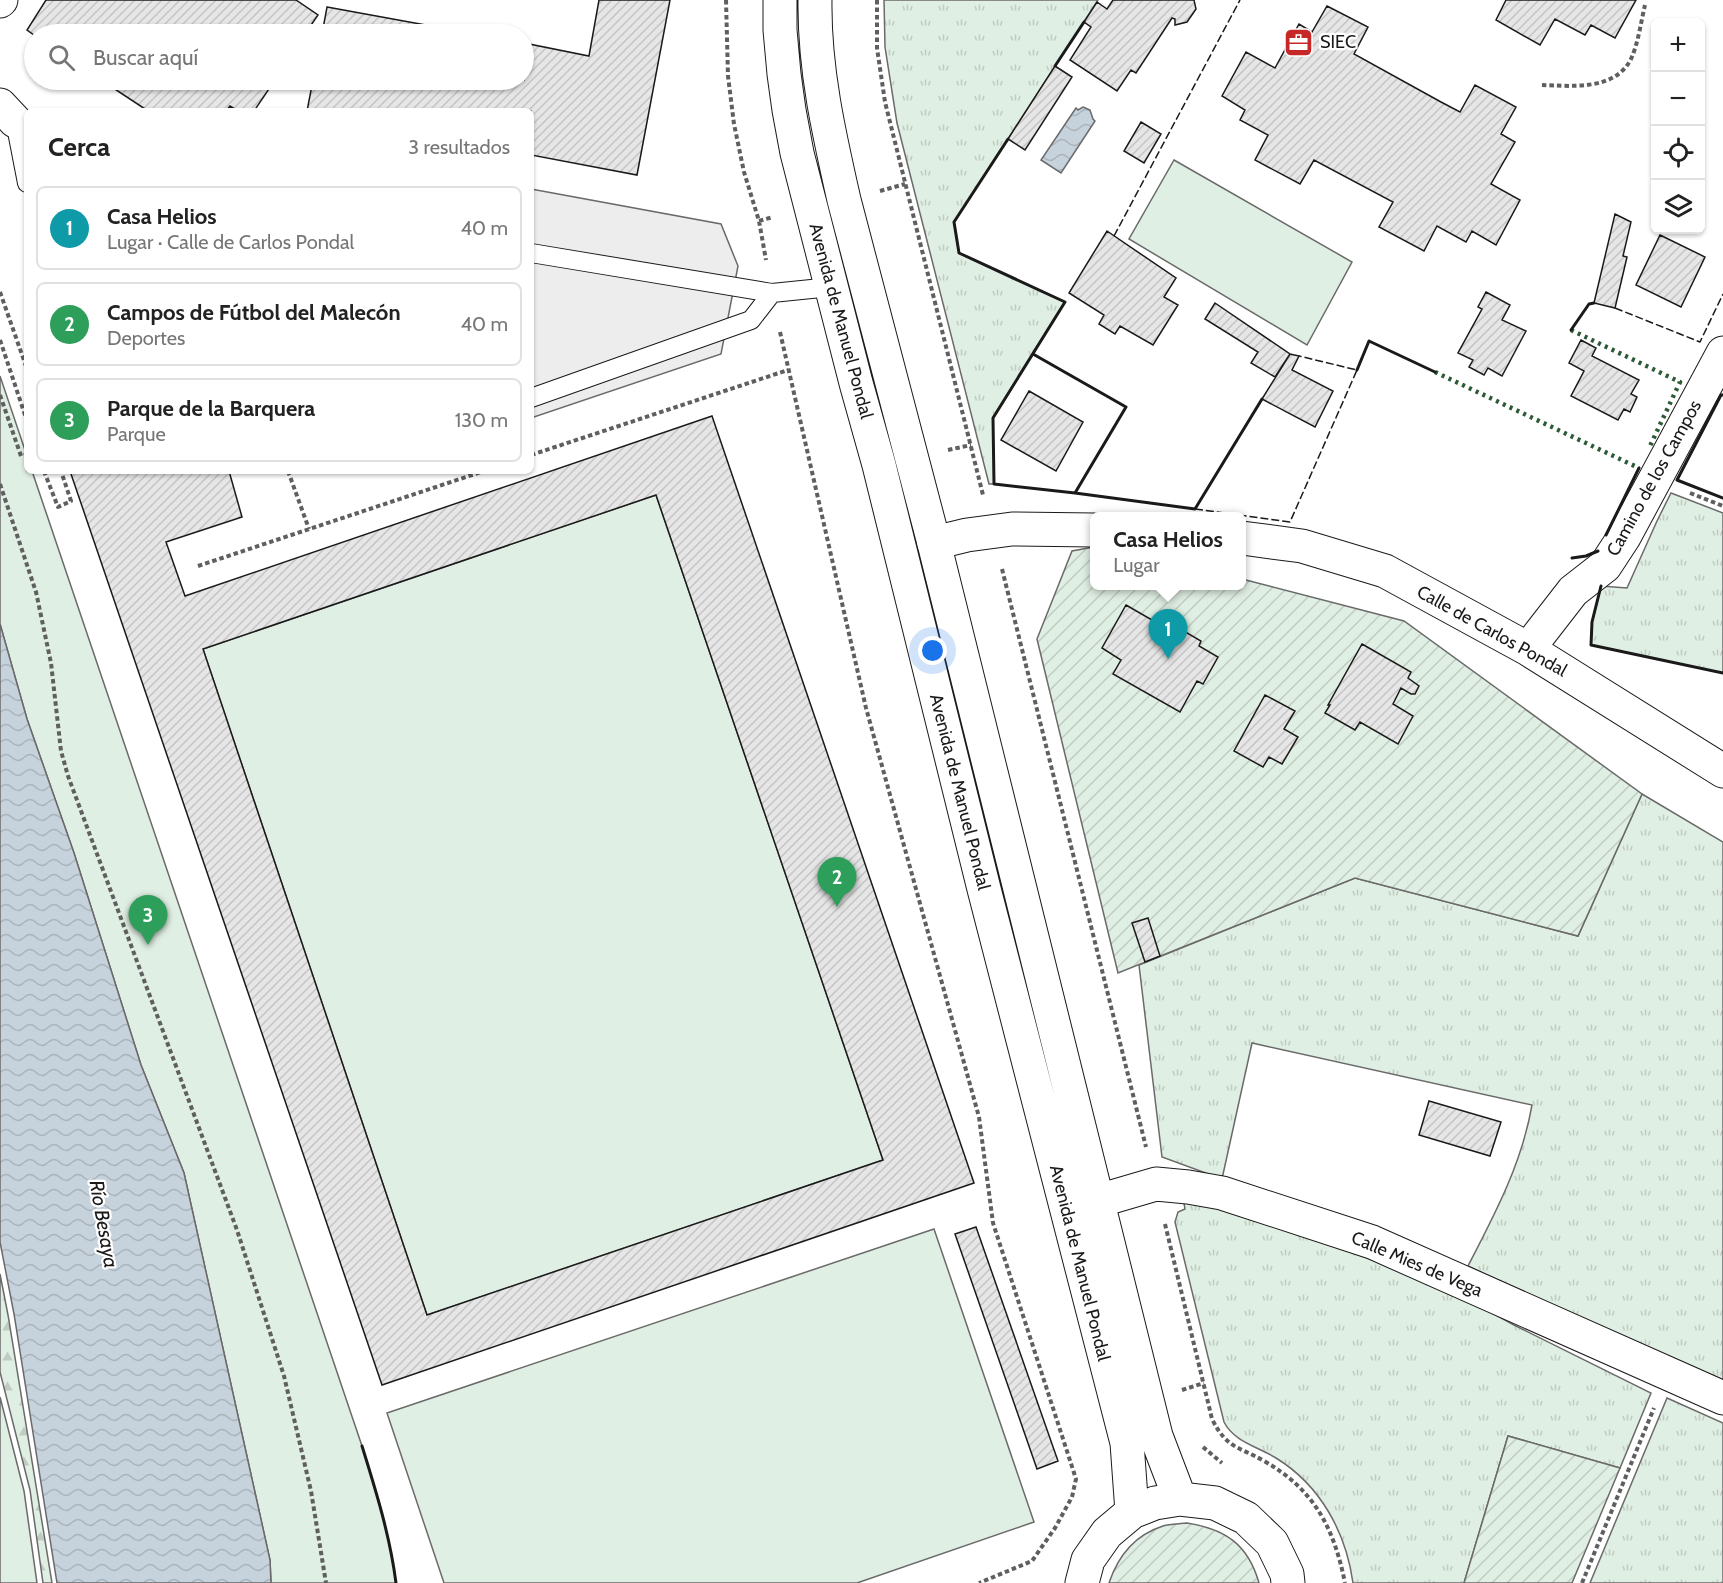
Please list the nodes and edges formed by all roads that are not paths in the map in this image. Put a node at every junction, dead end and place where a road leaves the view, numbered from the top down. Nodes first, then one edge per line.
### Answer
1 (780, 0) edge
2 (815, 0) edge
3 (14, 116) edge
4 (24, 168) edge
5 (534, 254) edge
6 (831, 287) junction
7 (772, 293) junction
8 (1723, 353) edge
9 (534, 397) edge
10 (1090, 530) edge
11 (1246, 539) edge
12 (934, 543) junction
13 (1528, 649) junction
14 (1723, 771) edge
15 (1098, 1201) junction
16 (1723, 1398) edge
17 (1180, 1499) junction
18 (1132, 1512) junction
19 (1082, 1583) edge
20 (1288, 1583) edge

1 - 6 main road, Avenida de Manuel Pondal
2 - 12 main road, Avenida de Manuel Pondal
3 - 4 lane
5 - 7 lane
6 - 7 lane
6 - 18 main road, Avenida de Manuel Pondal
7 - 9 lane
8 - 13 main road, Camino de los Campos
10 - 12 main road
11 - 13 main road, Calle de Carlos Pondal
12 - 15 main road, Avenida de Manuel Pondal
13 - 14 main road, Calle de Carlos Pondal
15 - 16 main road, Calle Mies de Vega
15 - 17 main road, Avenida de Manuel Pondal
17 - 18 main road
17 - 20 main road
18 - 19 main road

